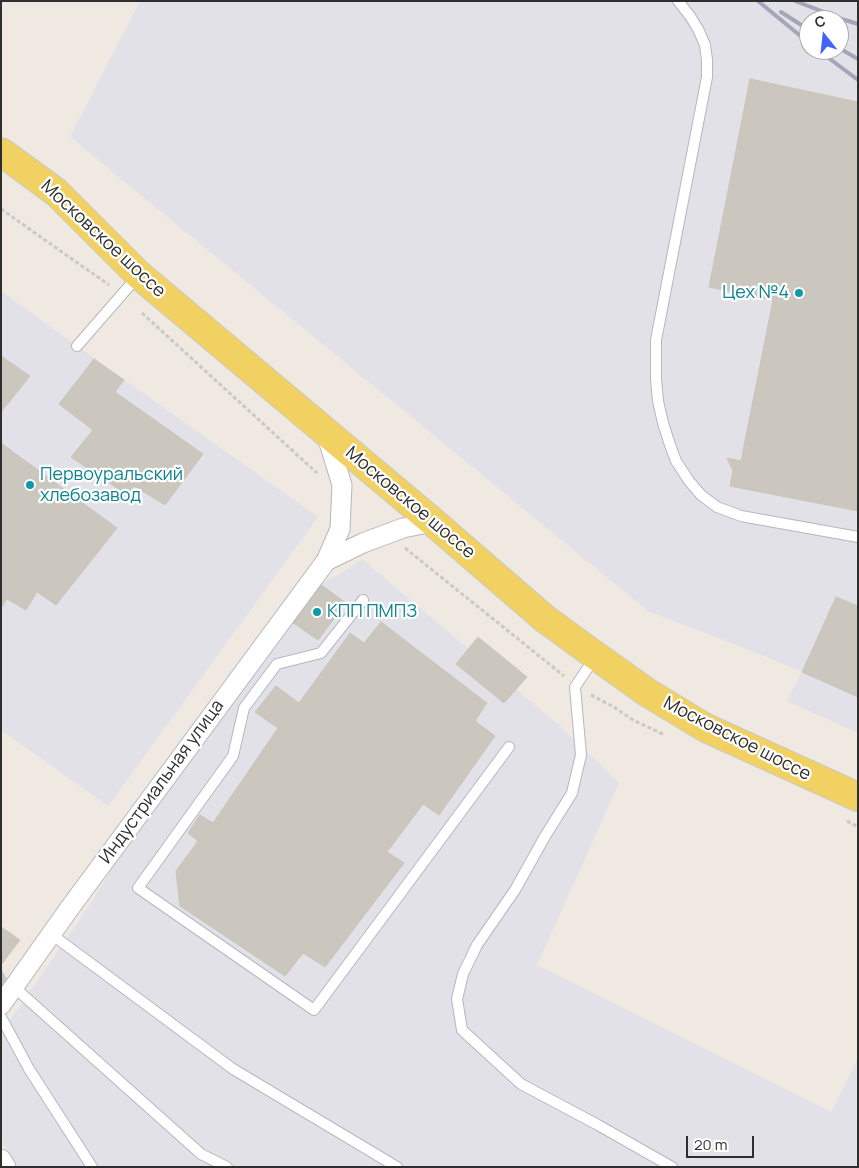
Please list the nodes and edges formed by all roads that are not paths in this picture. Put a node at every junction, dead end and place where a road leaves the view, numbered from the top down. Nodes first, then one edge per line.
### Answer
1 (678, 1) edge
2 (1, 152) edge
3 (139, 275) junction
4 (77, 346) dead end
5 (326, 433) junction
6 (433, 522) junction
7 (858, 537) edge
8 (326, 561) junction
9 (363, 600) dead end
10 (596, 656) junction
11 (509, 747) dead end
12 (858, 798) edge
13 (51, 934) junction
14 (14, 987) junction
15 (1, 1005) edge
16 (1, 1017) edge
17 (1, 1159) edge
18 (6, 1167) edge
19 (92, 1167) edge
20 (226, 1167) edge
21 (397, 1167) edge
22 (672, 1167) edge

1 - 7 lane
2 - 3 main road, Московское шоссе
3 - 4 lane
3 - 5 main road, Московское шоссе
5 - 6 main road, Московское шоссе
5 - 8 street
6 - 8 street
6 - 10 main road, Московское шоссе
8 - 13 street, Индустриальная улица
9 - 11 lane
10 - 12 main road, Московское шоссе
10 - 22 lane
13 - 14 street, Индустриальная улица
13 - 21 lane
14 - 15 street, Индустриальная улица
14 - 20 lane
16 - 19 lane
17 - 18 street

